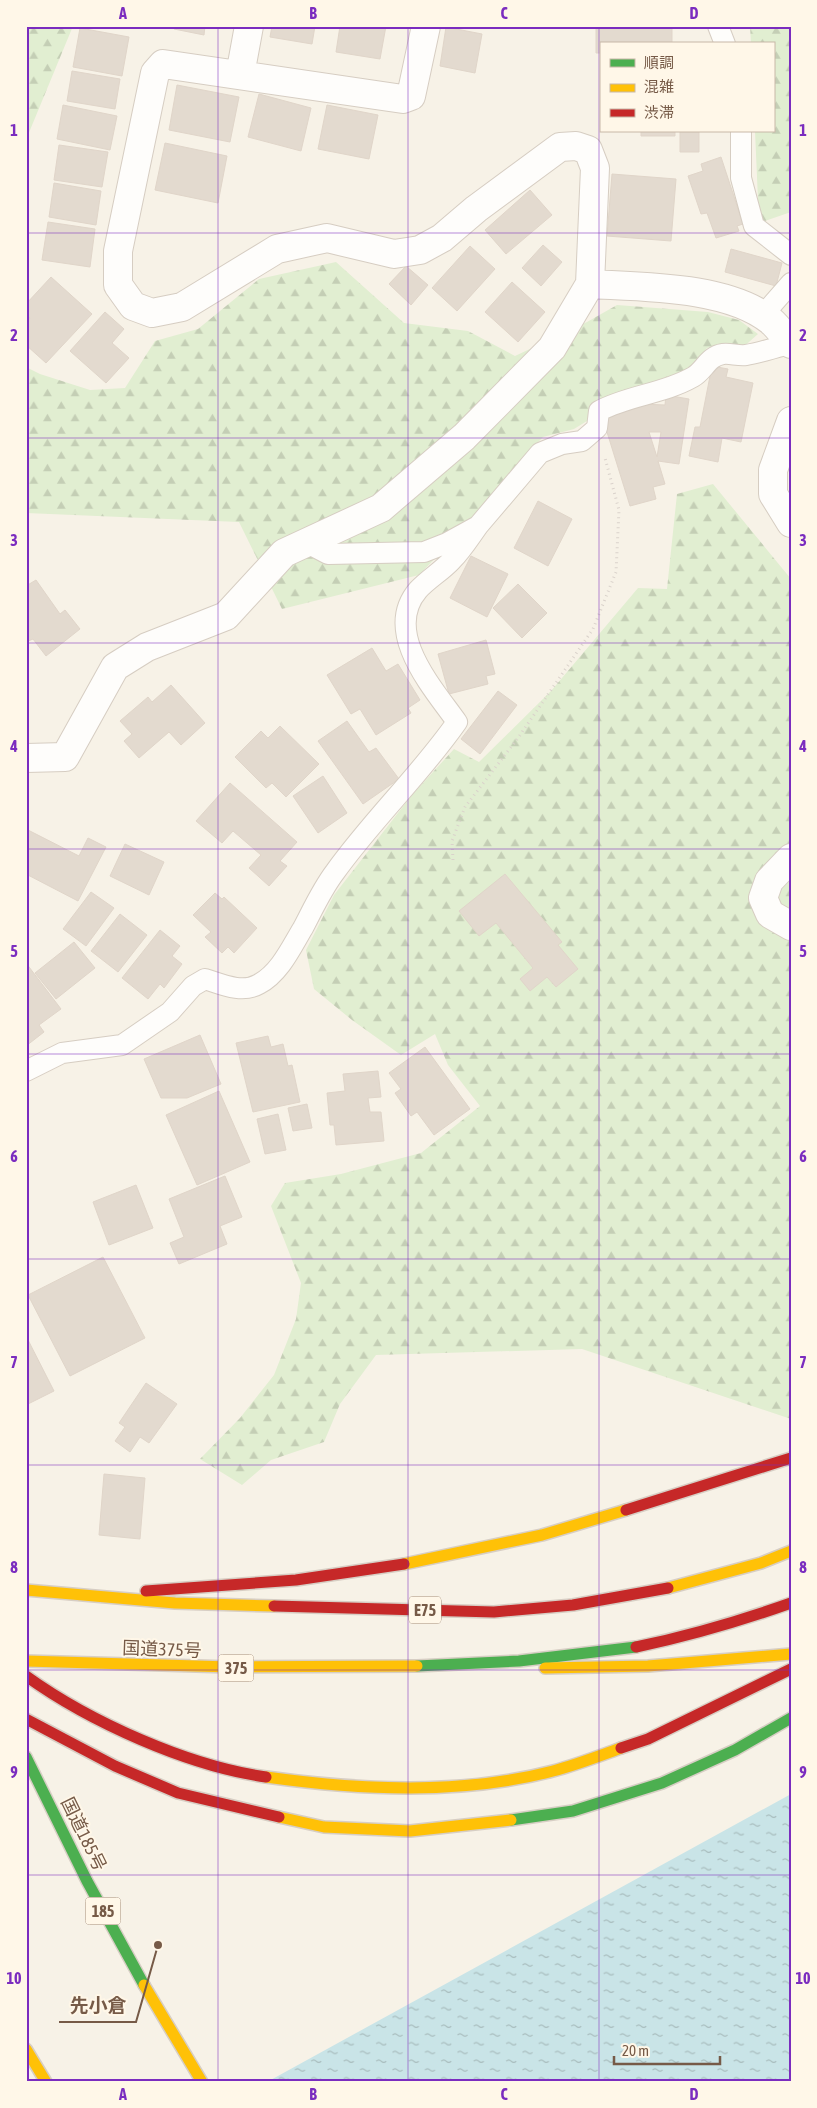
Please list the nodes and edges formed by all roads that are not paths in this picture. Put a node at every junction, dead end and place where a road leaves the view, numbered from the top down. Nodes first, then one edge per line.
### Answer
1 (249, 26) edge
2 (426, 26) edge
3 (718, 26) edge
4 (723, 42) edge
5 (240, 75) junction
6 (742, 132) edge
7 (791, 255) edge
8 (791, 283) edge
9 (590, 284) junction
10 (763, 316) junction
11 (791, 344) edge
12 (791, 421) edge
13 (791, 523) edge
14 (478, 526) junction
15 (307, 543) junction
16 (26, 758) edge
17 (791, 858) edge
18 (791, 926) edge
19 (26, 1071) edge
20 (791, 1458) edge
21 (791, 1551) edge
22 (26, 1590) edge
23 (52, 1592) junction
24 (791, 1603) edge
25 (791, 1654) edge
26 (26, 1662) edge
27 (446, 1667) junction
28 (791, 1669) edge
29 (26, 1676) edge
30 (791, 1718) edge
31 (26, 1719) edge
32 (26, 1757) edge
33 (26, 2049) edge
34 (46, 2082) edge
35 (202, 2082) edge

1 - 5 street
2 - 5 street
3 - 4 lane
5 - 9 street
6 - 7 lane
8 - 10 lane
9 - 10 street
9 - 15 street
10 - 11 street
11 - 14 lane
12 - 13 street
14 - 15 lane
14 - 19 lane
15 - 16 street
17 - 18 street
20 - 23 main road
21 - 23 main road, E75
22 - 23 main road
24 - 27 main road
25 - 27 main road
26 - 27 main road, 国道375号 / 375
28 - 29 main road
30 - 31 main road
32 - 35 main road, 国道185号 / 185
33 - 34 main road

